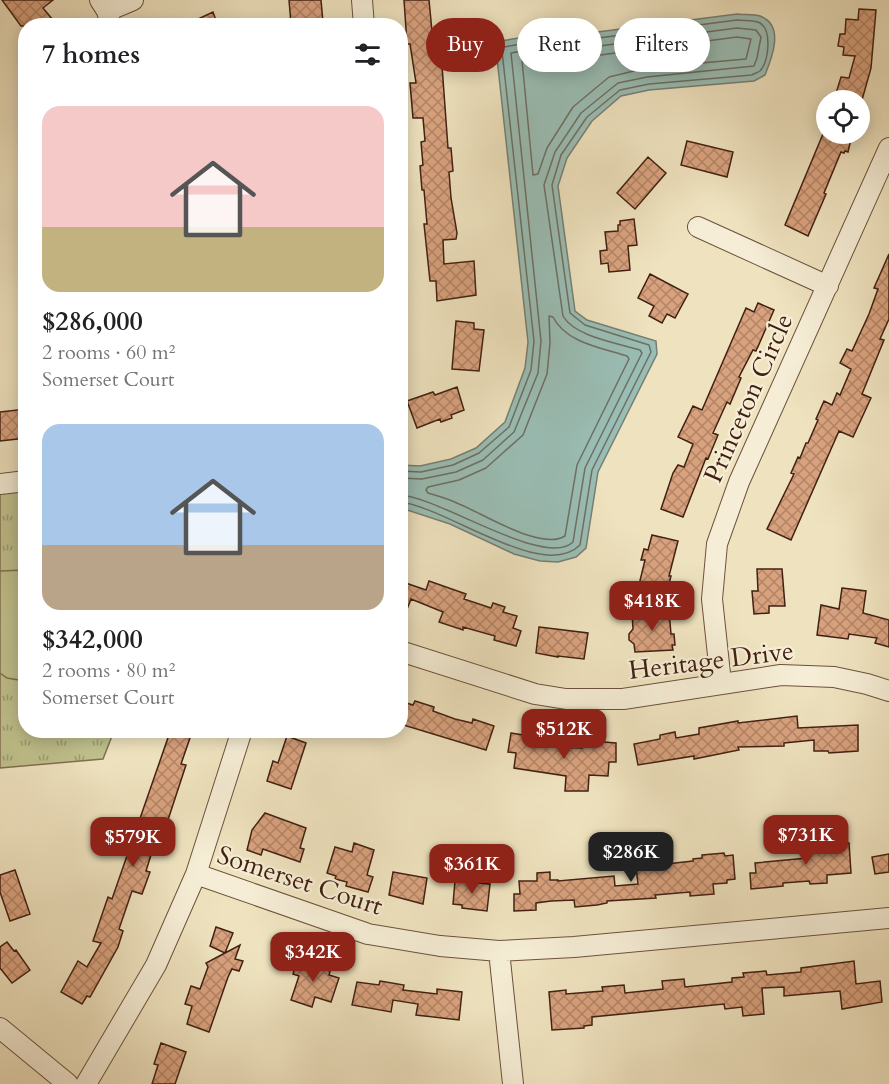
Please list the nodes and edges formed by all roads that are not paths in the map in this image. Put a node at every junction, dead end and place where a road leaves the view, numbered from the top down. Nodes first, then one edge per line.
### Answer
1 (133, 0) edge
2 (362, 0) edge
3 (106, 12) edge
4 (363, 18) edge
5 (889, 148) edge
6 (698, 227) dead end
7 (828, 286) junction
8 (18, 482) edge
9 (0, 484) edge
10 (408, 654) edge
11 (721, 683) junction
12 (889, 691) edge
13 (239, 738) edge
14 (196, 874) junction
15 (889, 918) edge
16 (499, 951) junction
17 (0, 1028) edge
18 (68, 1084) edge
19 (86, 1084) edge
20 (513, 1084) edge

1 - 3 street
2 - 4 street
5 - 7 street, Princeton Circle
6 - 7 street
7 - 11 street, Princeton Circle
8 - 9 street
10 - 11 street, Heritage Drive
11 - 12 street, Heritage Drive
13 - 14 street
14 - 16 street, Somerset Court
14 - 19 street
15 - 16 street, Somerset Court
16 - 20 street
17 - 18 street

